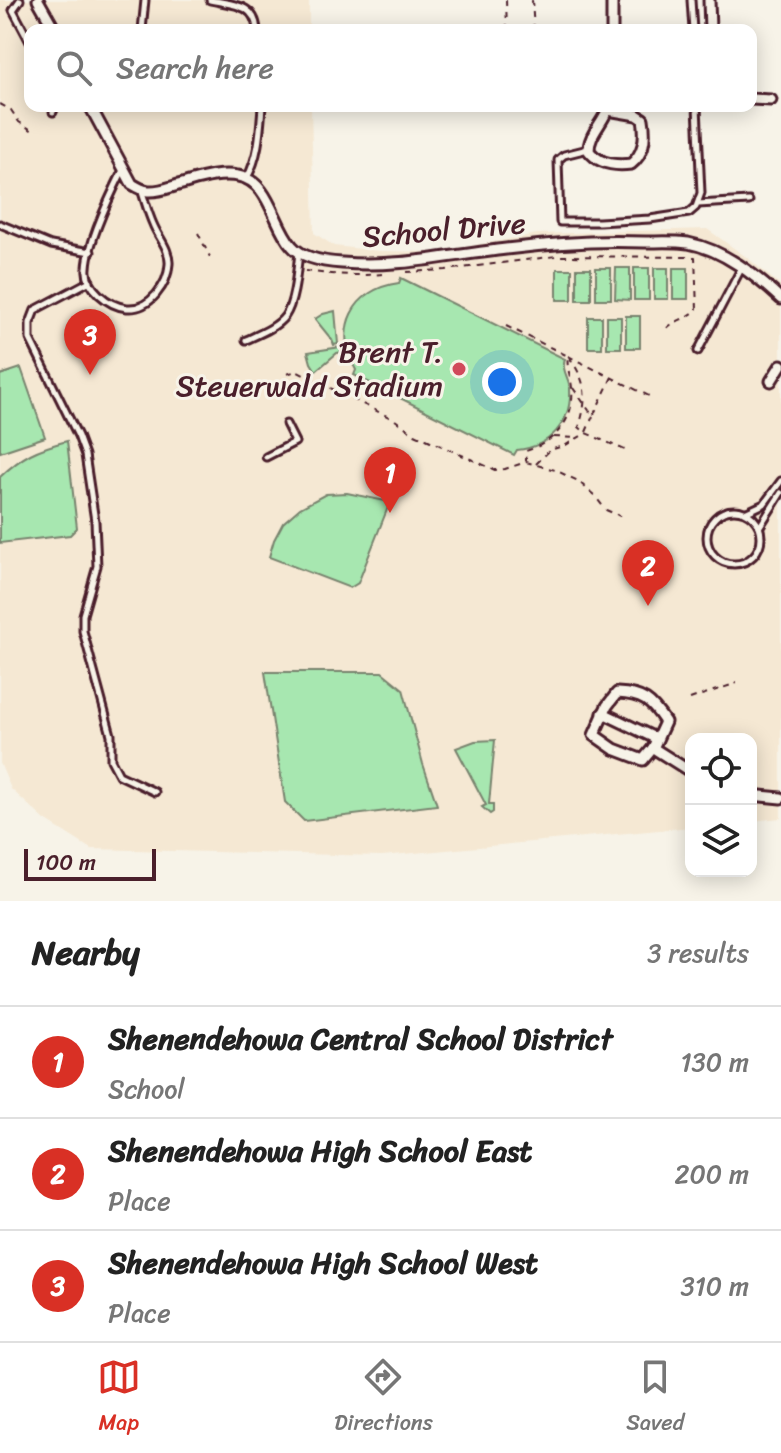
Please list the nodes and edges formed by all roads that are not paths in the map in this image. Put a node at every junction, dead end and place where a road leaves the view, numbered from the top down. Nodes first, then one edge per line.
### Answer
1 (20, 0) edge
2 (38, 0) edge
3 (145, 0) edge
4 (210, 0) edge
5 (612, 0) edge
6 (691, 0) edge
7 (709, 0) edge
8 (52, 24) edge
9 (143, 24) edge
10 (256, 24) edge
11 (612, 24) edge
12 (693, 24) edge
13 (710, 24) edge
14 (24, 31) edge
15 (757, 99) edge
16 (771, 100) dead end
17 (93, 112) edge
18 (262, 112) edge
19 (607, 112) edge
20 (625, 112) edge
21 (697, 112) edge
22 (588, 149) junction
23 (123, 169) junction
24 (247, 179) junction
25 (141, 189) junction
26 (749, 201) dead end
27 (697, 204) junction
28 (0, 224) edge
29 (300, 251) junction
30 (91, 252) junction
31 (742, 266) junction
32 (90, 281) junction
33 (781, 299) edge
34 (246, 340) dead end
35 (698, 351) dead end
36 (781, 365) edge
37 (771, 381) dead end
38 (286, 424) dead end
39 (266, 457) dead end
40 (781, 481) edge
41 (781, 493) edge
42 (747, 512) junction
43 (760, 526) junction
44 (603, 713) junction
45 (655, 744) junction
46 (685, 767) edge
47 (155, 792) dead end
48 (757, 796) edge
49 (781, 798) edge

1 - 14 lane
2 - 8 street
3 - 9 lane
4 - 10 lane
5 - 11 street
6 - 12 lane
7 - 13 street
15 - 16 street
17 - 23 street
18 - 24 lane
19 - 22 street
20 - 22 street
21 - 27 lane
22 - 27 lane
23 - 25 street
23 - 30 lane
24 - 25 street
24 - 29 street
25 - 32 lane
26 - 27 lane
28 - 30 lane
29 - 31 street, School Drive
29 - 34 lane
30 - 32 lane
31 - 33 street, School Drive
31 - 35 lane
32 - 47 lane
36 - 37 street
38 - 39 lane
40 - 42 lane
41 - 43 lane
42 - 43 lane
42 - 43 lane
44 - 45 street
44 - 45 street
44 - 45 street
45 - 46 street
48 - 49 street

